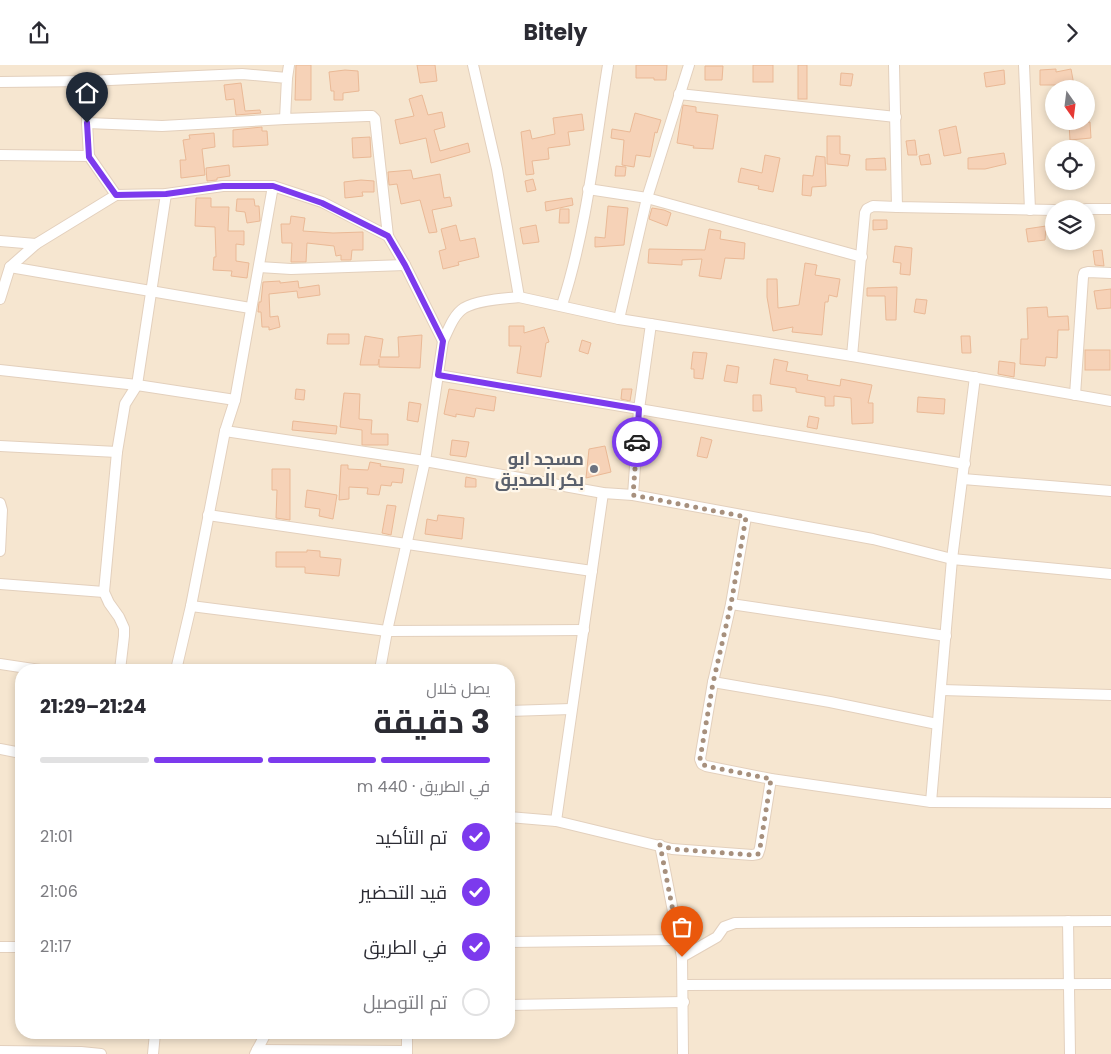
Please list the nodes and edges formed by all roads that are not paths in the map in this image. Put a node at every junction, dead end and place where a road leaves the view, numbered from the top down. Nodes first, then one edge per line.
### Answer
1 (289, 65) edge
2 (473, 65) edge
3 (608, 65) edge
4 (689, 65) edge
5 (894, 65) edge
6 (1024, 65) edge
7 (286, 78) junction
8 (88, 81) junction
9 (0, 82) edge
10 (679, 94) junction
11 (896, 117) junction
12 (284, 119) junction
13 (87, 123) junction
14 (0, 155) edge
15 (89, 157) junction
16 (273, 186) junction
17 (588, 189) junction
18 (166, 194) junction
19 (116, 195) junction
20 (647, 198) junction
21 (897, 207) junction
22 (1095, 209) edge
23 (1111, 209) edge
24 (1030, 210) junction
25 (1045, 210) edge
26 (388, 236) junction
27 (0, 241) edge
28 (36, 244) junction
29 (862, 257) junction
30 (405, 265) junction
31 (10, 267) junction
32 (259, 267) junction
33 (1111, 273) edge
34 (152, 292) junction
35 (519, 297) junction
36 (0, 299) edge
37 (562, 305) junction
38 (250, 308) junction
39 (619, 319) junction
40 (651, 324) junction
41 (443, 341) junction
42 (852, 356) junction
43 (0, 370) edge
44 (438, 375) junction
45 (975, 377) junction
46 (137, 385) junction
47 (1076, 395) junction
48 (235, 400) junction
49 (1111, 401) edge
50 (639, 409) junction
51 (226, 431) junction
52 (0, 446) edge
53 (117, 452) junction
54 (425, 461) junction
55 (965, 464) junction
56 (963, 479) junction
57 (1111, 491) edge
58 (603, 493) junction
59 (633, 495) junction
60 (0, 503) edge
61 (208, 515) junction
62 (746, 517) junction
63 (408, 544) junction
64 (0, 551) edge
65 (952, 559) junction
66 (592, 571) junction
67 (1111, 573) edge
68 (0, 585) edge
69 (104, 592) junction
70 (731, 604) junction
71 (191, 606) junction
72 (387, 631) junction
73 (584, 631) junction
74 (946, 636) junction
75 (0, 664) edge
76 (121, 664) edge
77 (177, 664) edge
78 (381, 664) edge
79 (15, 666) edge
80 (713, 683) junction
81 (942, 690) junction
82 (1111, 695) edge
83 (572, 709) junction
84 (515, 711) edge
85 (937, 724) junction
86 (0, 749) edge
87 (15, 752) edge
88 (771, 779) junction
89 (931, 802) junction
90 (1111, 803) edge
91 (515, 818) edge
92 (556, 821) junction
93 (660, 845) junction
94 (1068, 921) junction
95 (1111, 921) edge
96 (679, 940) junction
97 (515, 942) edge
98 (0, 947) edge
99 (15, 947) edge
100 (682, 957) junction
101 (1111, 984) edge
102 (683, 985) junction
103 (1069, 985) junction
104 (684, 1002) junction
105 (515, 1005) edge
106 (154, 1039) edge
107 (263, 1039) edge
108 (407, 1039) edge
109 (0, 1051) edge
110 (256, 1052) edge
111 (407, 1053) edge
112 (100, 1054) edge
113 (153, 1054) edge
114 (683, 1054) edge
115 (1070, 1054) edge

1 - 7 street
2 - 35 street
3 - 17 street
4 - 10 street
5 - 11 street
6 - 24 street
7 - 8 street
7 - 12 street
8 - 9 street
8 - 13 street
10 - 11 street
10 - 20 street
11 - 21 street
12 - 13 street
12 - 26 street
13 - 15 street
14 - 15 street
15 - 19 street
16 - 18 street
16 - 26 street
16 - 32 street
17 - 20 street
17 - 37 street
18 - 19 street
18 - 34 street
19 - 28 street
20 - 29 street
20 - 39 street
21 - 24 street
21 - 29 street
22 - 23 street
24 - 25 street
26 - 30 street
27 - 28 street
28 - 31 street
29 - 42 street
30 - 32 street
30 - 41 street
31 - 34 street
31 - 36 street
32 - 38 street
33 - 47 street
34 - 38 street
34 - 46 street
35 - 37 street
35 - 41 street
37 - 39 street
38 - 48 street
39 - 40 street
40 - 42 street
40 - 50 street
41 - 44 street
42 - 45 street
43 - 46 street
44 - 50 street
44 - 54 street
45 - 47 street
45 - 55 street
46 - 48 street
46 - 53 street
47 - 49 street
48 - 51 street
50 - 55 street
50 - 59 street
51 - 54 street
51 - 61 street
52 - 53 street
53 - 69 street
54 - 58 street
54 - 63 street
55 - 56 street
56 - 57 street
56 - 65 street
58 - 59 street
58 - 66 street
59 - 62 street
60 - 64 street
61 - 63 street
61 - 71 street
62 - 65 street
62 - 70 street
63 - 66 street
63 - 72 street
65 - 67 street
65 - 74 street
66 - 73 street
68 - 69 street
69 - 76 street
70 - 74 street
70 - 80 street
71 - 72 street
71 - 77 street
72 - 73 street
72 - 78 street
73 - 83 street
74 - 81 street
75 - 79 street
80 - 85 street
80 - 88 street
81 - 82 street
81 - 85 street
83 - 84 street
83 - 92 street
85 - 89 street
86 - 87 street
88 - 89 street
88 - 93 street
89 - 90 street
91 - 92 street
92 - 93 street
93 - 96 street
94 - 95 street
94 - 100 street
94 - 103 street
96 - 97 street
96 - 100 street
98 - 99 street
100 - 102 street
101 - 103 street
102 - 103 street
102 - 104 street
103 - 115 street
104 - 105 street
104 - 114 street
106 - 113 street
107 - 110 street
108 - 111 street
109 - 112 street
110 - 111 street

